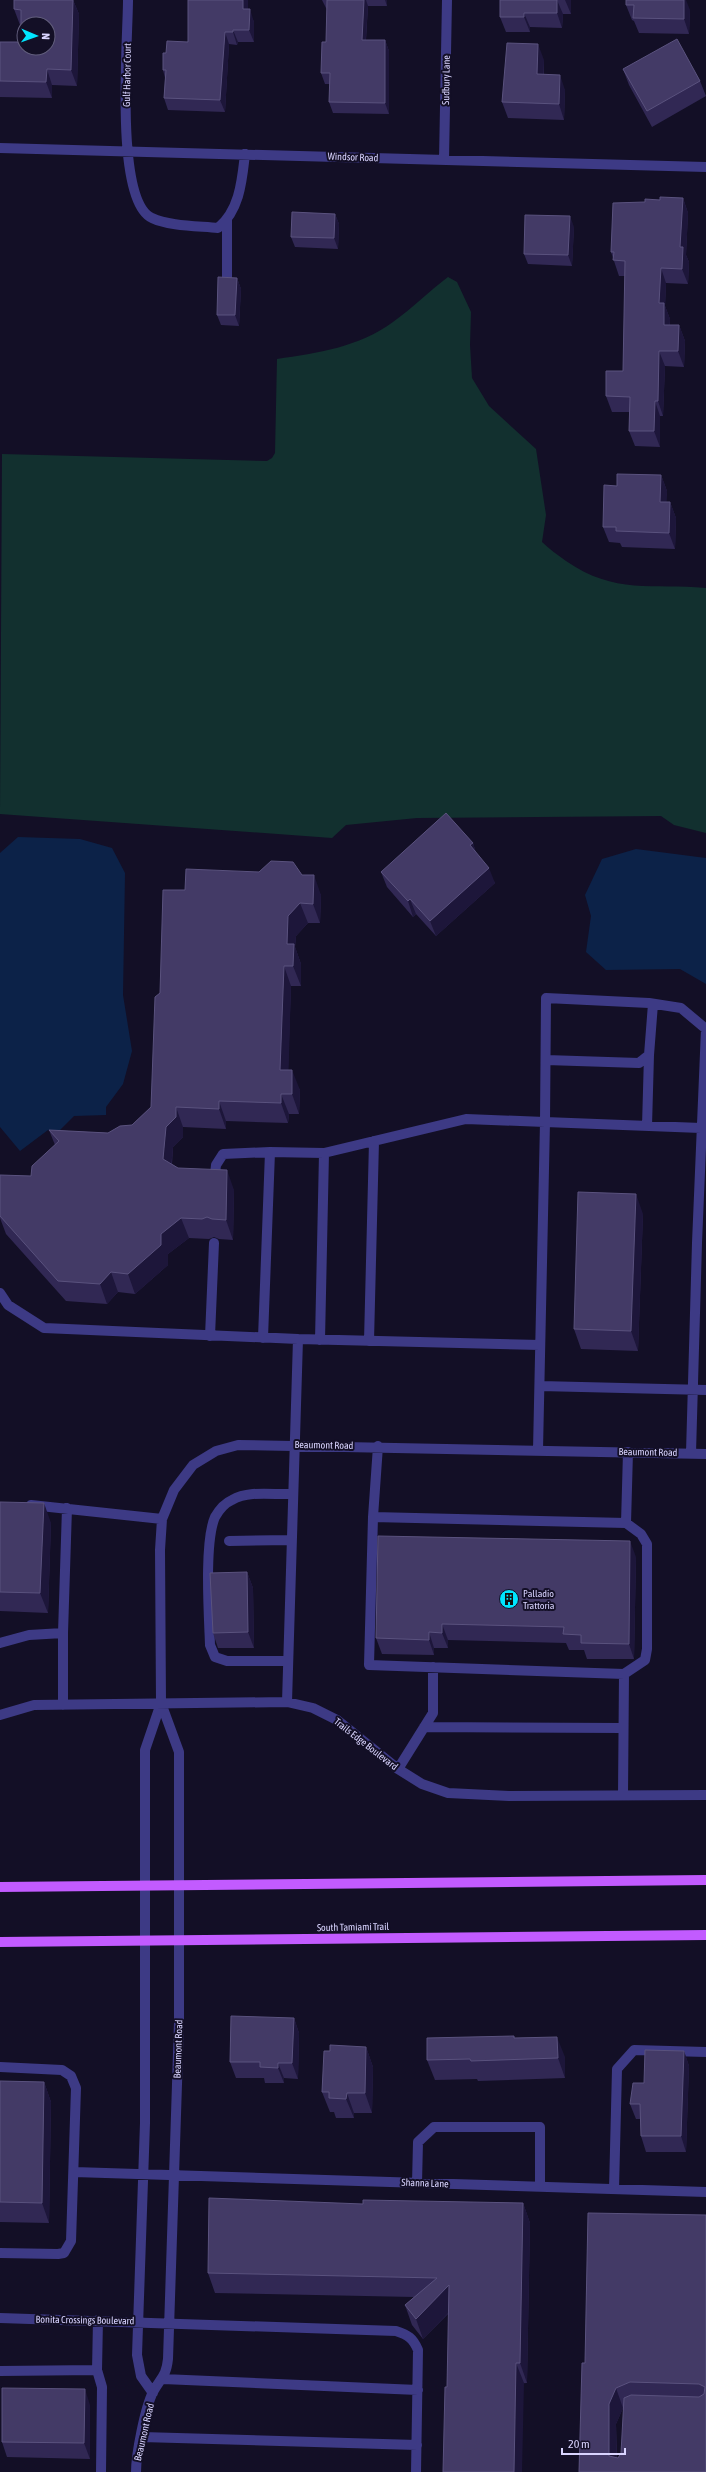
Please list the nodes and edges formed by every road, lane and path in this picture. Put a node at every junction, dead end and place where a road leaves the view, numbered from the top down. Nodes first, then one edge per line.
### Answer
1 (128, 0) edge
2 (447, 0) edge
3 (0, 148) edge
4 (126, 150) junction
5 (245, 154) junction
6 (444, 160) junction
7 (706, 167) edge
8 (227, 220) junction
9 (227, 278) edge
10 (653, 1004) junction
11 (706, 1029) edge
12 (649, 1055) junction
13 (546, 1060) junction
14 (705, 1078) edge
15 (545, 1122) junction
16 (647, 1126) junction
17 (703, 1133) edge
18 (374, 1141) junction
19 (270, 1152) junction
20 (324, 1153) junction
21 (214, 1184) edge
22 (702, 1190) edge
23 (214, 1243) dead end
24 (0, 1293) edge
25 (210, 1336) junction
26 (263, 1338) junction
27 (298, 1339) junction
28 (320, 1340) junction
29 (369, 1341) junction
30 (540, 1345) junction
31 (540, 1386) junction
32 (693, 1390) junction
33 (706, 1390) edge
34 (294, 1445) junction
35 (378, 1446) junction
36 (538, 1450) junction
37 (628, 1452) junction
38 (692, 1453) junction
39 (706, 1454) edge
40 (293, 1494) junction
41 (22, 1504) edge
42 (66, 1508) junction
43 (373, 1518) junction
44 (162, 1519) junction
45 (626, 1524) junction
46 (291, 1540) junction
47 (230, 1541) dead end
48 (62, 1633) junction
49 (0, 1643) edge
50 (288, 1661) junction
51 (433, 1667) junction
52 (624, 1674) junction
53 (287, 1702) junction
54 (161, 1703) junction
55 (63, 1705) junction
56 (0, 1715) edge
57 (424, 1727) junction
58 (623, 1728) junction
59 (398, 1770) junction
60 (623, 1795) junction
61 (706, 1795) edge
62 (706, 1880) edge
63 (145, 1885) junction
64 (180, 1885) junction
65 (0, 1886) edge
66 (706, 1935) edge
67 (144, 1941) junction
68 (179, 1941) junction
69 (0, 1942) edge
70 (706, 2052) edge
71 (0, 2068) edge
72 (74, 2172) junction
73 (143, 2173) junction
74 (173, 2174) junction
75 (417, 2183) junction
76 (540, 2187) junction
77 (614, 2189) junction
78 (706, 2192) edge
79 (0, 2254) edge
80 (0, 2318) edge
81 (98, 2320) junction
82 (138, 2322) junction
83 (169, 2322) junction
84 (97, 2370) junction
85 (0, 2371) edge
86 (163, 2379) junction
87 (418, 2390) junction
88 (153, 2393) junction
89 (142, 2437) junction
90 (417, 2445) junction
91 (136, 2471) edge
92 (101, 2472) edge
93 (416, 2472) edge

1 - 4 street, Gulf Harbor Court
2 - 6 street, Sudbury Lane
3 - 4 street, Windsor Road
4 - 5 street, Windsor Road
4 - 8 street, Gulf Harbor Court
5 - 6 street, Windsor Road
5 - 8 street
6 - 7 street, Windsor Road
8 - 9 street
10 - 11 street
10 - 12 street
10 - 13 street
11 - 14 street
12 - 13 street
12 - 16 street
13 - 15 street
14 - 17 street
15 - 16 street
15 - 18 street
15 - 30 street
16 - 17 street
17 - 22 street
18 - 20 street
18 - 29 street
19 - 20 street
19 - 21 street
19 - 26 street
20 - 28 street
22 - 32 street
23 - 25 street
24 - 25 street
25 - 26 street
26 - 27 street
27 - 28 street
27 - 34 street
28 - 29 street
29 - 30 street
30 - 31 street
31 - 32 street
31 - 36 street
32 - 33 street
32 - 38 street
34 - 35 street, Beaumont Road
34 - 40 street
34 - 44 street, Beaumont Road
35 - 36 street, Beaumont Road
35 - 43 street
36 - 37 street, Beaumont Road
37 - 38 street, Beaumont Road
37 - 45 street
38 - 39 street, Beaumont Road
40 - 46 street
40 - 50 street
41 - 42 street
42 - 44 street
42 - 48 street
43 - 45 street
43 - 51 street
44 - 54 street, Beaumont Road
45 - 52 street
46 - 47 street
46 - 50 street
48 - 49 street
48 - 55 street
50 - 53 street
51 - 52 street
51 - 57 street
52 - 58 street
53 - 54 street, Trails Edge Boulevard
53 - 59 street, Trails Edge Boulevard
54 - 55 street, Trails Edge Boulevard
54 - 63 street, Beaumont Road
54 - 64 street, Beaumont Road
55 - 56 street, Trails Edge Boulevard
57 - 58 street
57 - 59 street
58 - 60 street
59 - 60 street, Trails Edge Boulevard
60 - 61 street, Trails Edge Boulevard
62 - 64 main road
63 - 64 main road
63 - 65 main road
63 - 67 street, Beaumont Road
64 - 68 street, Beaumont Road
66 - 68 main road, South Tamiami Trail
67 - 68 main road, South Tamiami Trail
67 - 69 main road, South Tamiami Trail
67 - 73 street, Beaumont Road
68 - 74 street, Beaumont Road
70 - 77 street
71 - 72 street
72 - 73 street, Shanna Lane
72 - 79 street
73 - 74 street, Shanna Lane
73 - 82 street, Beaumont Road
74 - 75 street, Shanna Lane
74 - 83 street, Beaumont Road
75 - 76 street, Shanna Lane
75 - 76 street
76 - 77 street, Shanna Lane
77 - 78 street, Shanna Lane
80 - 81 street, Bonita Crossings Boulevard
81 - 82 street, Bonita Crossings Boulevard
81 - 84 street
82 - 83 street, Bonita Crossings Boulevard
82 - 88 street, Beaumont Road
83 - 86 street, Beaumont Road
83 - 87 street, Bonita Crossings Boulevard
84 - 85 street
84 - 92 street
86 - 87 street
86 - 88 street, Beaumont Road
87 - 90 street, Bonita Crossings Boulevard
88 - 89 street, Beaumont Road
89 - 90 street
89 - 91 street, Beaumont Road
90 - 93 street, Bonita Crossings Boulevard

